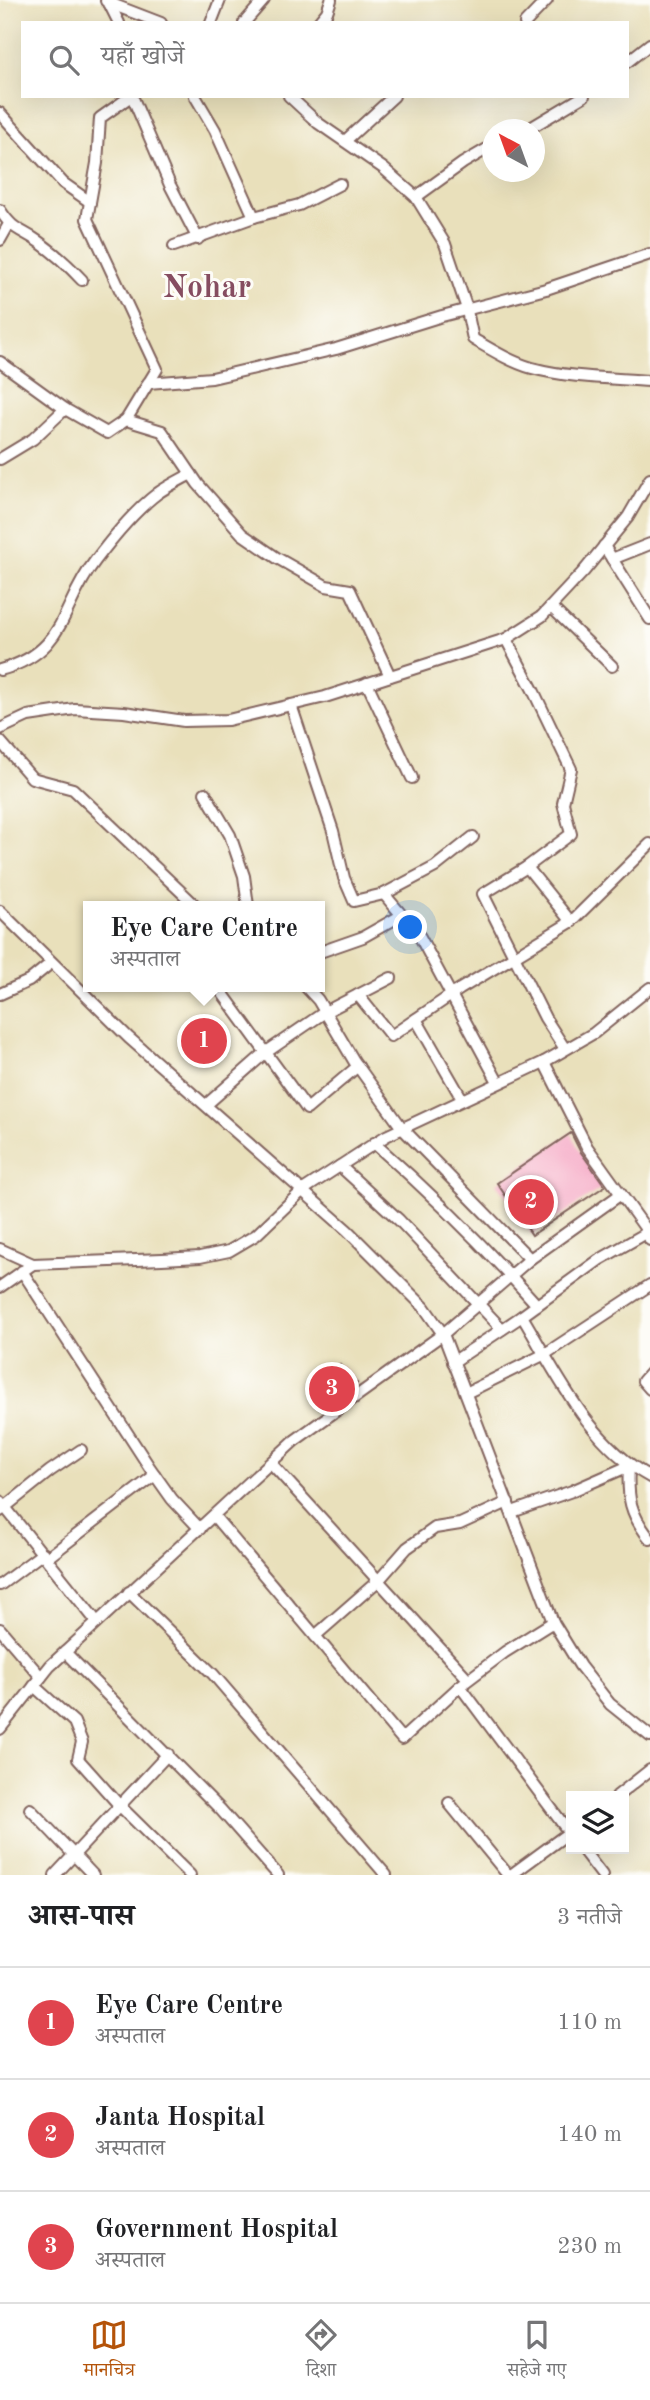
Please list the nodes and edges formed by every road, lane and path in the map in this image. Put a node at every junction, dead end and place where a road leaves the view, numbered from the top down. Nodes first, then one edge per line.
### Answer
1 (220, 0) edge
2 (264, 0) edge
3 (331, 0) edge
4 (547, 0) edge
5 (108, 1) edge
6 (117, 21) edge
7 (156, 21) edge
8 (214, 21) edge
9 (246, 21) edge
10 (320, 21) edge
11 (528, 21) edge
12 (650, 44) edge
13 (629, 60) edge
14 (129, 98) edge
15 (133, 98) edge
16 (196, 98) edge
17 (291, 98) edge
18 (392, 98) edge
19 (581, 98) edge
20 (0, 113) edge
21 (545, 119) edge
22 (345, 141) junction
23 (482, 152) edge
24 (340, 184) dead end
25 (416, 198) junction
26 (90, 202) junction
27 (0, 210) edge
28 (254, 218) junction
29 (9, 224) junction
30 (198, 239) junction
31 (0, 240) edge
32 (174, 246) dead end
33 (650, 254) edge
34 (82, 280) dead end
35 (467, 310) junction
36 (0, 362) edge
37 (650, 381) edge
38 (148, 383) junction
39 (65, 409) junction
40 (126, 420) junction
41 (0, 459) edge
42 (191, 474) junction
43 (650, 479) edge
44 (650, 544) edge
45 (604, 546) junction
46 (612, 559) junction
47 (551, 607) junction
48 (650, 620) edge
49 (506, 639) junction
50 (612, 666) dead end
51 (0, 670) edge
52 (390, 676) junction
53 (367, 683) junction
54 (291, 705) junction
55 (0, 729) edge
56 (0, 741) edge
57 (412, 778) dead end
58 (205, 793) dead end
59 (473, 836) dead end
60 (650, 844) edge
61 (527, 867) junction
62 (384, 894) junction
63 (191, 901) edge
64 (247, 901) edge
65 (0, 911) edge
66 (402, 915) junction
67 (571, 922) junction
68 (325, 950) edge
69 (514, 957) junction
70 (51, 964) junction
71 (391, 978) dead end
72 (650, 988) edge
73 (222, 992) edge
74 (310, 992) edge
75 (0, 994) edge
76 (358, 995) junction
77 (451, 995) junction
78 (325, 1012) junction
79 (416, 1019) junction
80 (565, 1049) junction
81 (265, 1053) junction
82 (544, 1062) junction
83 (358, 1066) junction
84 (498, 1082) junction
85 (462, 1100) junction
86 (206, 1105) junction
87 (402, 1128) junction
88 (374, 1143) junction
89 (340, 1166) junction
90 (303, 1191) junction
91 (621, 1194) junction
92 (649, 1235) edge
93 (0, 1249) edge
94 (530, 1259) junction
95 (33, 1264) junction
96 (22, 1271) junction
97 (511, 1276) junction
98 (650, 1285) edge
99 (0, 1287) edge
100 (478, 1304) junction
101 (537, 1305) junction
102 (522, 1316) junction
103 (502, 1329) junction
104 (443, 1334) junction
105 (545, 1354) junction
106 (453, 1362) junction
107 (650, 1373) edge
108 (650, 1389) edge
109 (466, 1393) junction
110 (81, 1450) dead end
111 (271, 1463) junction
112 (629, 1466) junction
113 (155, 1475) junction
114 (650, 1477) edge
115 (2, 1506) edge
116 (510, 1507) junction
117 (214, 1517) junction
118 (200, 1529) junction
119 (650, 1539) edge
120 (45, 1555) junction
121 (379, 1580) junction
122 (0, 1586) edge
123 (129, 1592) junction
124 (97, 1622) junction
125 (553, 1622) junction
126 (0, 1629) edge
127 (315, 1636) junction
128 (65, 1651) junction
129 (37, 1682) junction
130 (464, 1683) junction
131 (0, 1728) edge
132 (650, 1737) edge
133 (168, 1754) junction
134 (650, 1770) edge
135 (623, 1791) edge
136 (449, 1804) dead end
137 (120, 1806) junction
138 (30, 1809) dead end
139 (566, 1827) edge
140 (566, 1836) edge
141 (586, 1854) edge
142 (73, 1855) junction
143 (55, 1875) edge
144 (93, 1875) edge
145 (190, 1875) edge
146 (278, 1875) edge
147 (386, 1875) edge
148 (510, 1875) edge
149 (602, 1875) edge

1 - 8 street
2 - 9 street
3 - 10 street
4 - 11 street
5 - 6 street
5 - 7 street
12 - 13 street
14 - 26 street
15 - 30 street
16 - 28 street
17 - 22 street
18 - 22 street
19 - 21 street
20 - 26 street
22 - 25 street
23 - 25 street
24 - 28 street
25 - 35 street
26 - 38 street
27 - 29 street
28 - 30 street
29 - 31 street
29 - 34 street
30 - 32 street
33 - 35 street
35 - 37 street
35 - 38 street
36 - 39 street
38 - 40 street
39 - 40 street
39 - 41 street
40 - 42 street
42 - 51 street
42 - 52 street
43 - 45 street
44 - 46 street
45 - 46 street
45 - 47 street
46 - 48 street
47 - 49 street
47 - 50 street
49 - 52 street
49 - 61 street
52 - 53 street
53 - 54 street
53 - 57 street
54 - 55 street
54 - 62 street
56 - 63 street
58 - 64 street
59 - 62 street
60 - 67 street
61 - 67 street
61 - 69 street
62 - 66 street
65 - 70 street
66 - 68 street
66 - 77 street
67 - 69 street
69 - 77 street
69 - 80 street
70 - 75 street
70 - 86 street
71 - 76 street
72 - 80 street
73 - 81 street
74 - 78 street
76 - 78 street
76 - 79 street
77 - 79 street
77 - 84 street
78 - 81 street
78 - 83 street
79 - 85 street
80 - 82 street
81 - 83 street
81 - 86 street
82 - 84 street
82 - 91 street
83 - 87 street
84 - 85 street
85 - 87 street
86 - 90 street
87 - 88 street
87 - 94 street
88 - 89 street
88 - 97 street
89 - 90 street
89 - 100 street
90 - 95 street
90 - 104 street
91 - 92 street
91 - 94 street
92 - 101 street
93 - 95 street
94 - 97 street
95 - 96 street
96 - 99 street
96 - 113 street
97 - 100 street
97 - 101 street
98 - 105 street
100 - 103 street
100 - 104 street
101 - 102 street
102 - 103 street
102 - 105 street
103 - 106 street
104 - 106 street
104 - 111 street
105 - 109 street
105 - 112 street
106 - 109 street
107 - 108 street
109 - 116 street
110 - 115 street
111 - 117 street
111 - 121 street
112 - 114 street
112 - 116 street
112 - 119 street
113 - 118 street
113 - 120 street
115 - 120 street
116 - 121 street
116 - 125 street
117 - 118 street
117 - 127 street
118 - 123 street
120 - 122 street
120 - 124 street
121 - 127 street
121 - 130 street
123 - 124 street
123 - 147 street
124 - 128 street
125 - 130 street
125 - 132 street
126 - 129 street
127 - 130 street
128 - 129 street
128 - 133 street
129 - 131 street
129 - 137 street
130 - 139 street
133 - 137 street
133 - 146 street
134 - 135 street
136 - 148 street
137 - 142 street
137 - 145 street
138 - 142 street
140 - 148 street
141 - 149 street
142 - 143 street
142 - 144 street

